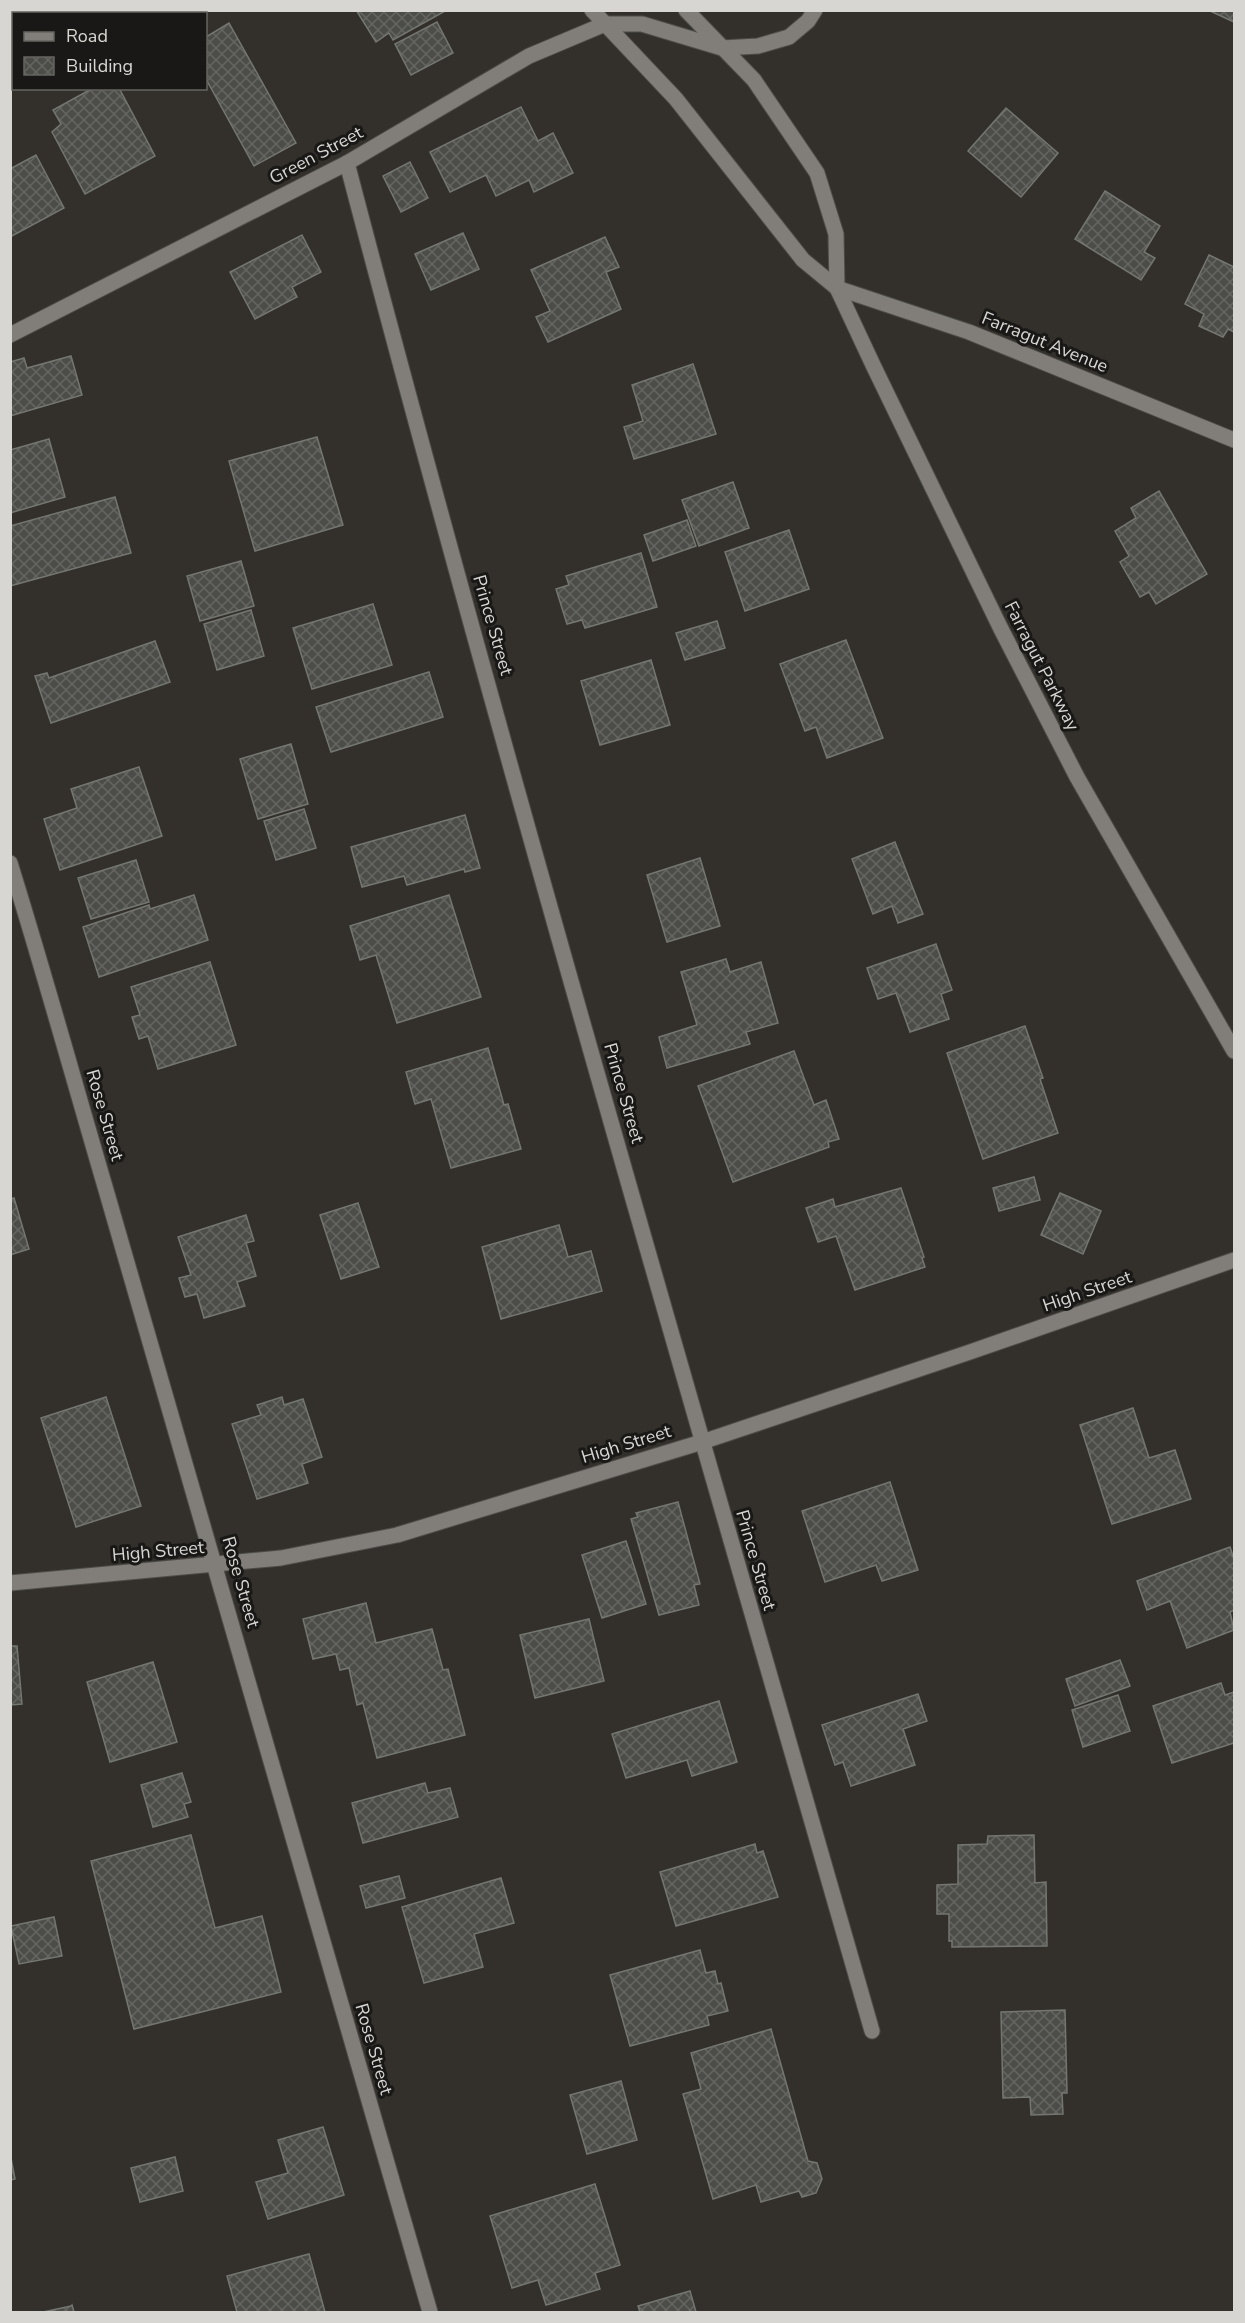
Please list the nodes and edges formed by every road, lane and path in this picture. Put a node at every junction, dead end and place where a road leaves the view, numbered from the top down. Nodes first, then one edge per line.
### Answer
1 (592, 10) edge
2 (686, 10) edge
3 (815, 10) edge
4 (605, 24) junction
5 (722, 48) junction
6 (347, 163) junction
7 (837, 288) junction
8 (10, 335) edge
9 (1234, 440) edge
10 (10, 863) edge
11 (1234, 1052) edge
12 (1234, 1260) edge
13 (702, 1442) junction
14 (216, 1565) junction
15 (10, 1583) edge
16 (872, 2031) dead end
17 (429, 2313) edge

1 - 4 street, Farragut Avenue
2 - 5 street
3 - 5 street
4 - 5 street, Green Street
4 - 6 street, Green Street
4 - 7 street, Farragut Avenue
5 - 7 street
6 - 8 street, Green Street
6 - 13 street, Prince Street
7 - 9 street, Farragut Avenue
7 - 11 street, Farragut Parkway
10 - 14 street, Rose Street
12 - 13 street, High Street
13 - 14 street, High Street
13 - 16 street, Prince Street
14 - 15 street, High Street
14 - 17 street, Rose Street

